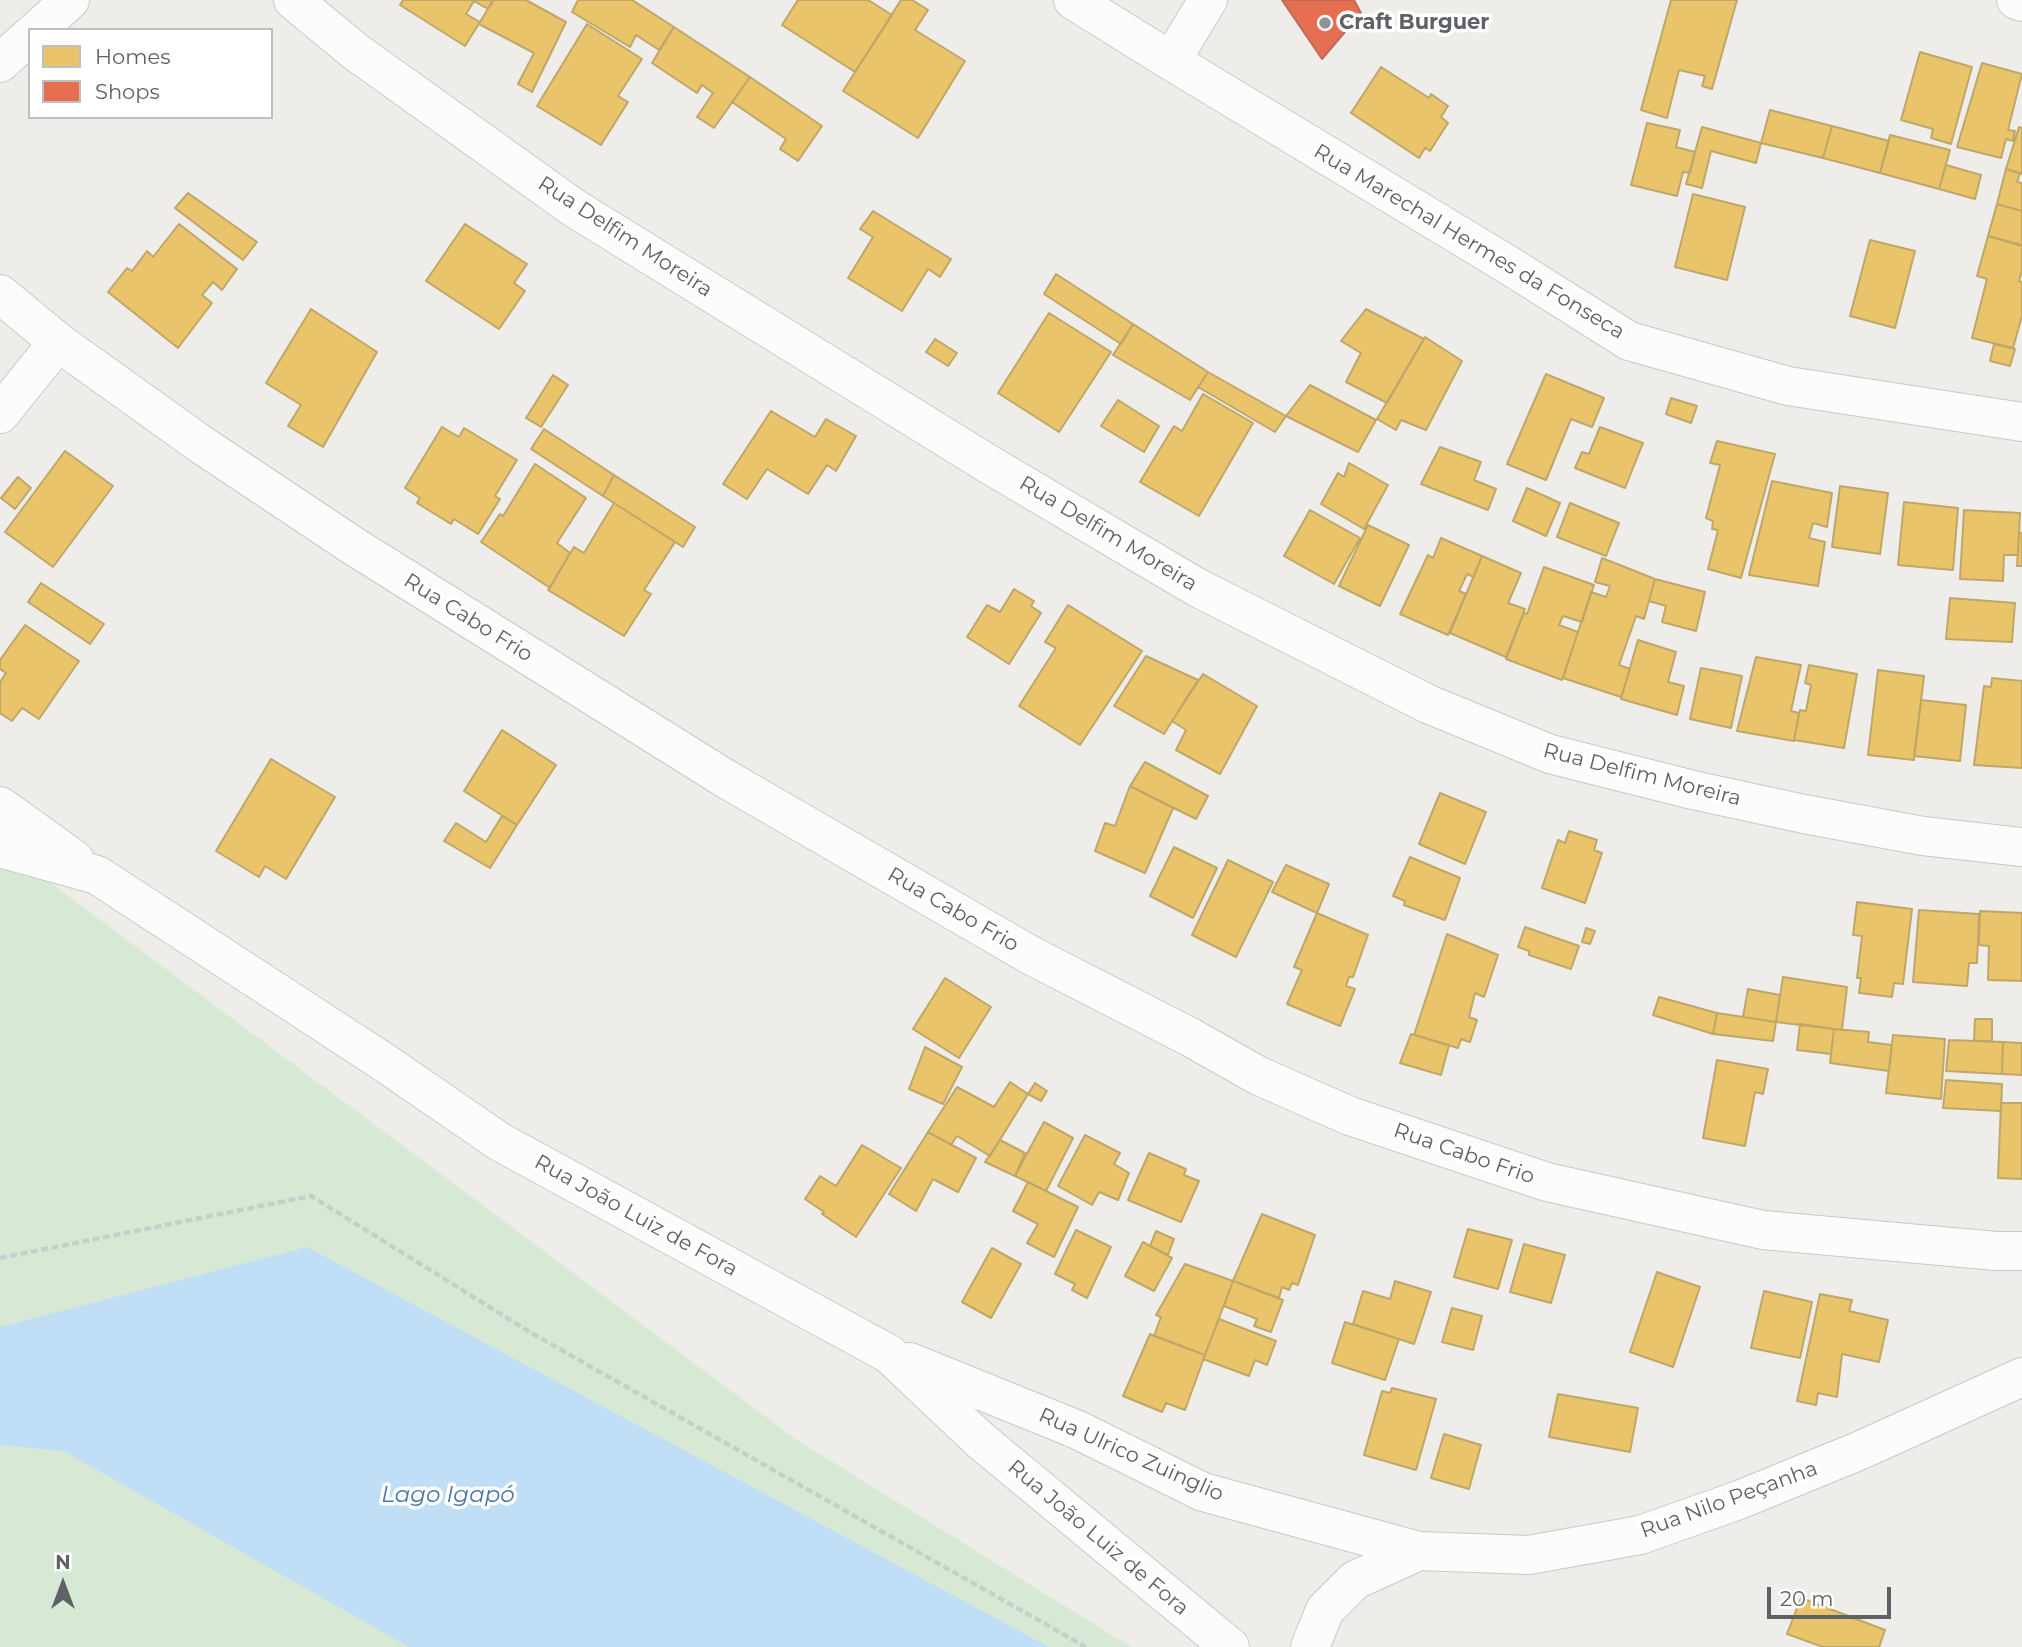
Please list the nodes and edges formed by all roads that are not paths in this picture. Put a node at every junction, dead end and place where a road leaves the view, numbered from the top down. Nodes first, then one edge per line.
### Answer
1 (70, 0) edge
2 (293, 0) edge
3 (1073, 0) edge
4 (1208, 0) edge
5 (2016, 0) edge
6 (2022, 2) edge
7 (39, 28) edge
8 (28, 38) edge
9 (1171, 61) junction
10 (0, 63) edge
11 (0, 294) edge
12 (58, 342) junction
13 (0, 414) edge
14 (2022, 422) edge
15 (0, 806) edge
16 (2022, 847) edge
17 (0, 848) edge
18 (97, 875) junction
19 (2022, 1251) edge
20 (889, 1354) junction
21 (2022, 1377) edge
22 (1419, 1551) junction
23 (1230, 1647) edge
24 (1310, 1647) edge

1 - 7 street
2 - 16 street, Rua Delfim Moreira
3 - 9 street, Rua Marechal Hermes da Fonseca
4 - 9 street
5 - 6 street
8 - 10 street
9 - 14 street, Rua Marechal Hermes da Fonseca
11 - 12 street, Rua Cabo Frio
12 - 13 street
12 - 19 street, Rua Cabo Frio
15 - 18 street
17 - 18 street, Rua João Luiz de Fora
18 - 20 street, Rua João Luiz de Fora
20 - 22 street, Rua Ulrico Zuinglio
20 - 23 street, Rua João Luiz de Fora
21 - 22 street, Rua Nilo Peçanha
22 - 24 street

